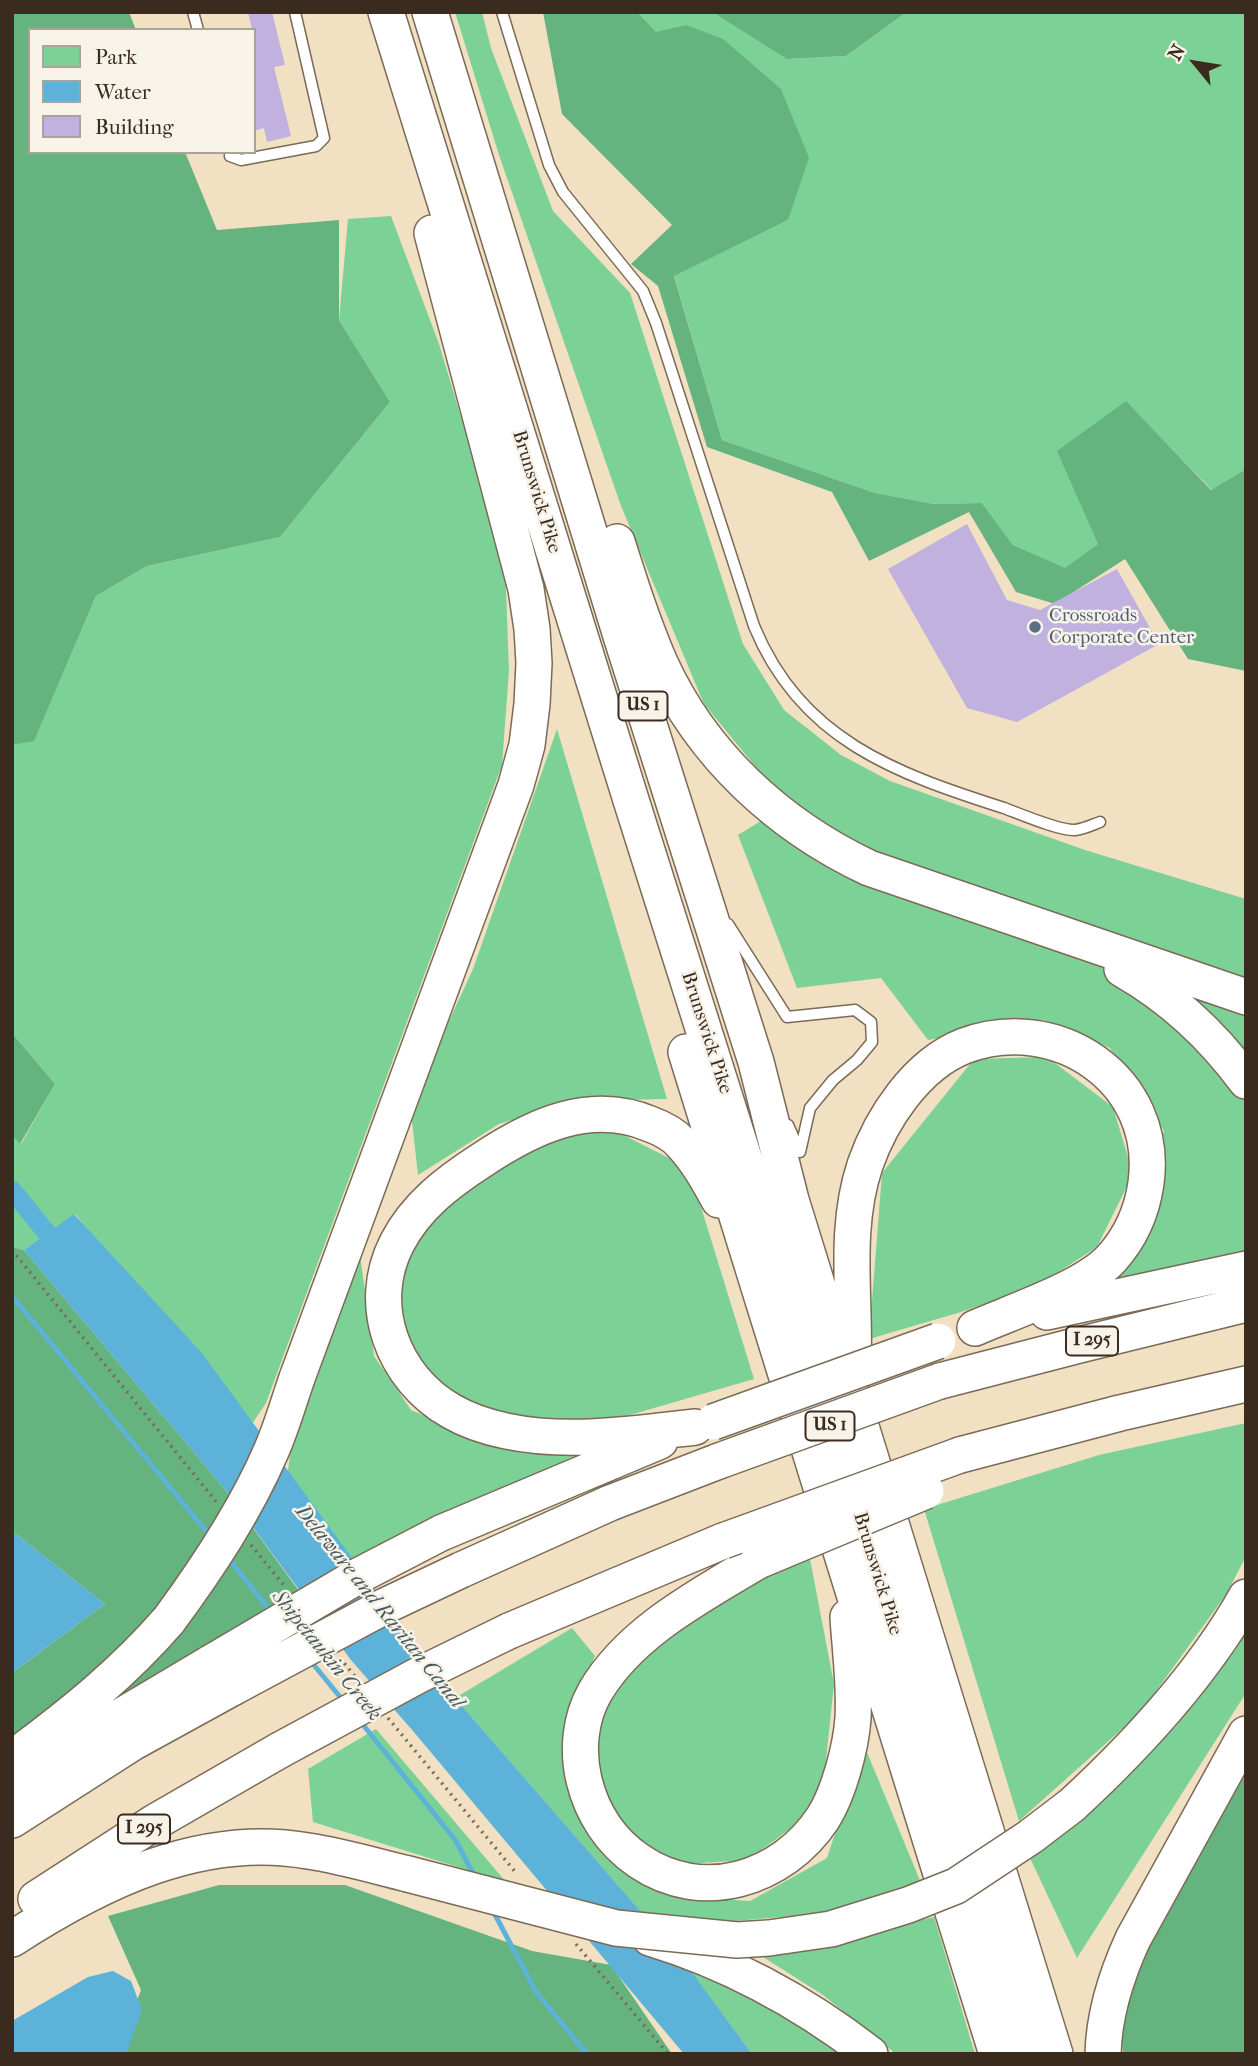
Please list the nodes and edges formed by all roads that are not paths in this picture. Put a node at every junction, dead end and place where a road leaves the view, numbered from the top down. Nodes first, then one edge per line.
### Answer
1 (295, 12) edge
2 (377, 12) edge
3 (386, 12) edge
4 (430, 12) edge
5 (439, 12) edge
6 (502, 12) edge
7 (230, 154) edge
8 (631, 800) junction
9 (1100, 822) dead end
10 (698, 877) junction
11 (1058, 934) junction
12 (1246, 997) edge
13 (744, 1022) junction
14 (1246, 1081) edge
15 (779, 1105) dead end
16 (785, 1117) dead end
17 (752, 1265) junction
18 (1244, 1269) edge
19 (1246, 1304) edge
20 (975, 1328) junction
21 (1231, 1387) edge
22 (852, 1400) junction
23 (704, 1424) junction
24 (966, 1464) junction
25 (843, 1558) junction
26 (1246, 1597) edge
27 (222, 1675) junction
28 (1246, 1734) edge
29 (12, 1758) edge
30 (12, 1781) edge
31 (12, 1820) edge
32 (12, 1914) edge
33 (616, 1928) junction
34 (12, 1939) edge
35 (870, 2054) edge
36 (997, 2054) edge
37 (1027, 2054) edge
38 (1055, 2054) edge
39 (1103, 2054) edge

1 - 7 lane
2 - 29 highway, bridge
3 - 8 highway, Brunswick Pike / US 1
4 - 10 highway, Brunswick Pike / US 1
5 - 11 highway
6 - 9 lane
8 - 17 highway
8 - 37 highway, Brunswick Pike / US 1
10 - 13 highway, Brunswick Pike / US 1
10 - 16 lane
11 - 12 highway
11 - 14 highway
13 - 15 lane
13 - 22 highway, Brunswick Pike / US 1
17 - 23 highway
17 - 25 highway
18 - 20 highway
19 - 27 highway, I 295, bridge
20 - 22 highway
20 - 23 highway, bridge
21 - 24 highway, I 295
22 - 38 highway, Brunswick Pike / US 1
23 - 27 highway, bridge
24 - 25 highway, bridge
24 - 32 highway, I 295, bridge
25 - 36 highway
26 - 33 highway, bridge
27 - 30 highway
27 - 31 highway, I 295
28 - 39 highway
33 - 34 highway, bridge
33 - 35 highway, bridge

